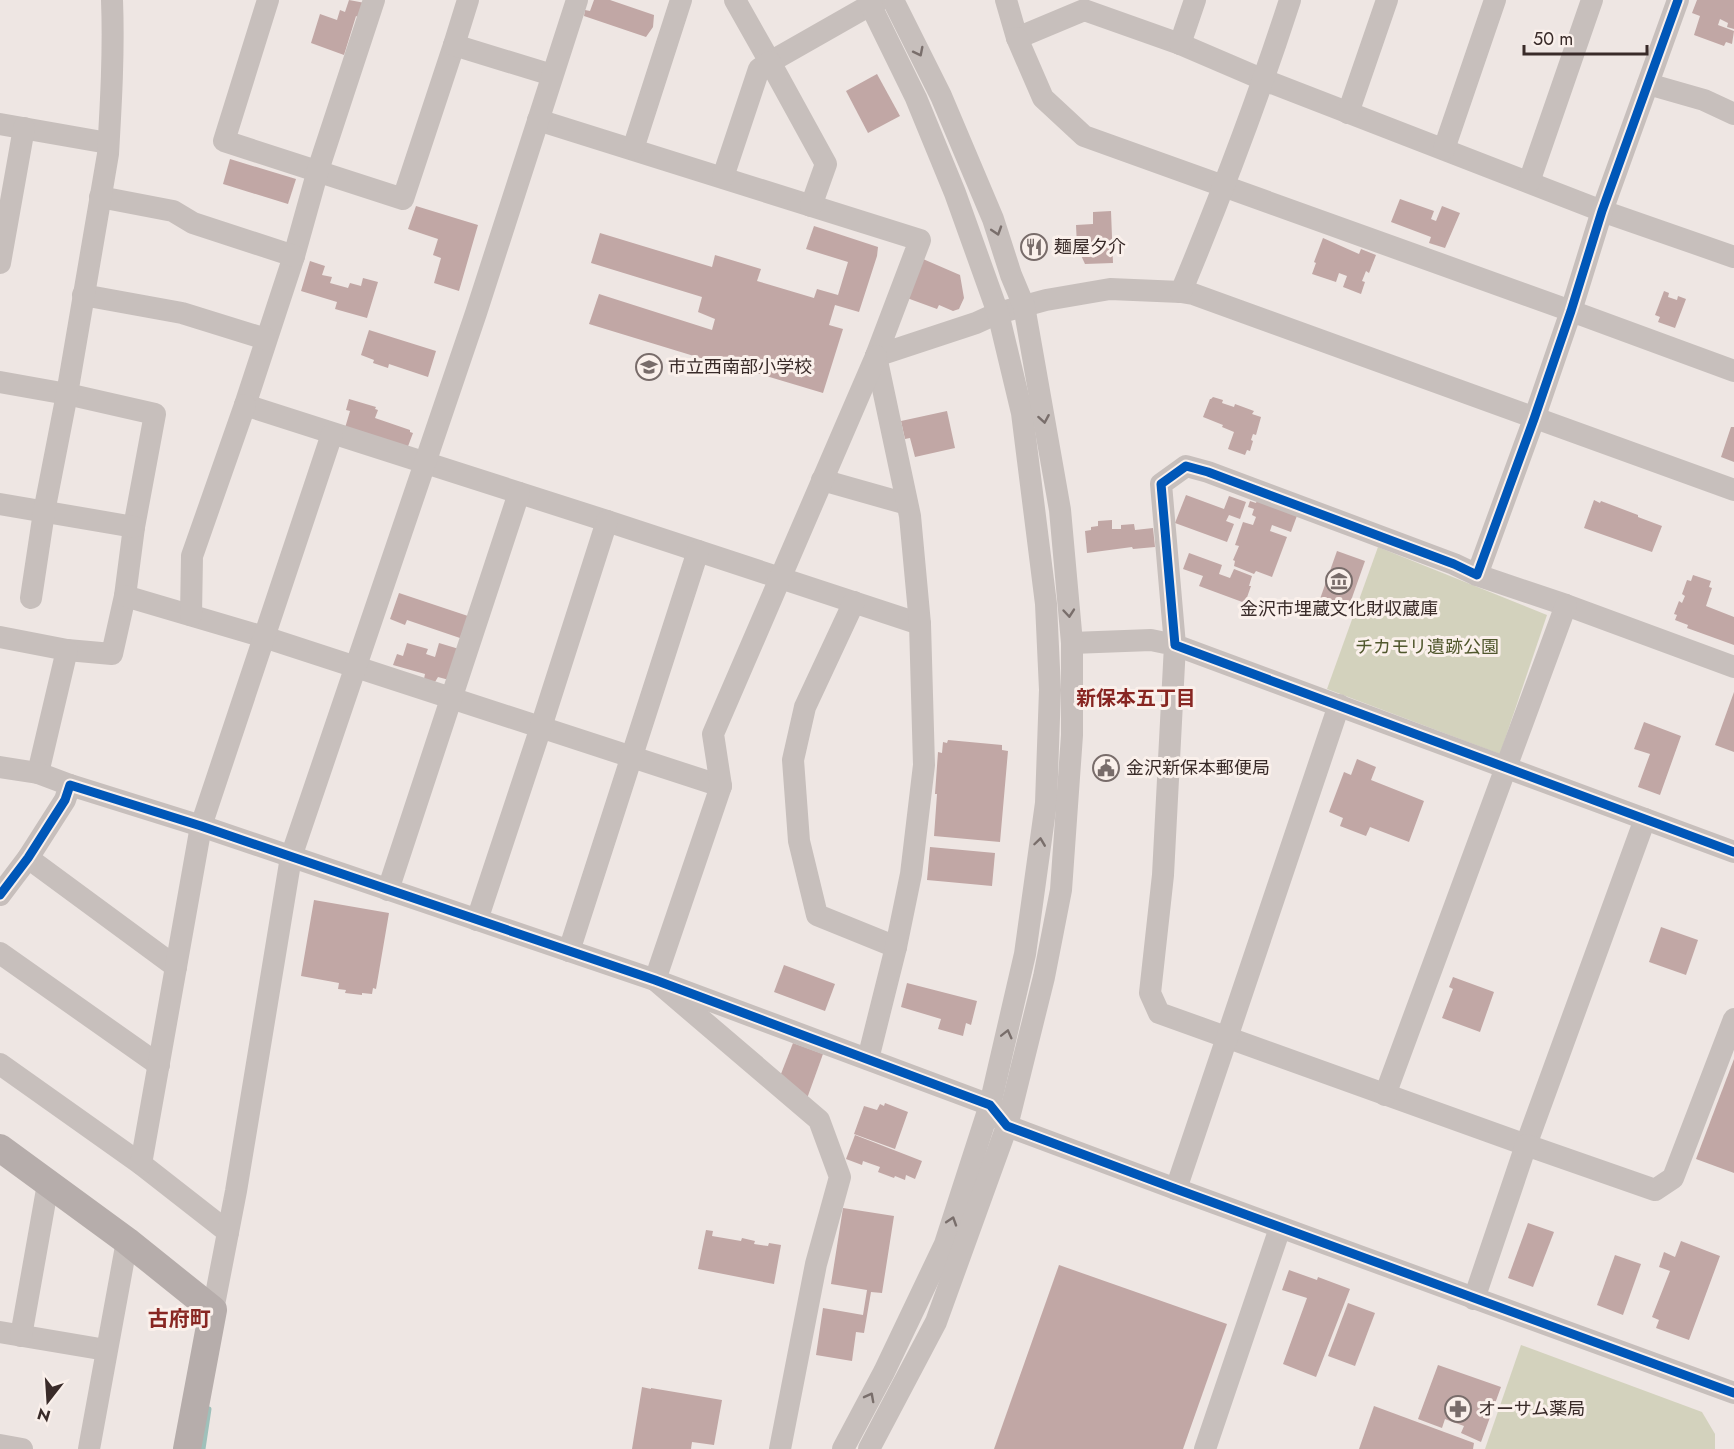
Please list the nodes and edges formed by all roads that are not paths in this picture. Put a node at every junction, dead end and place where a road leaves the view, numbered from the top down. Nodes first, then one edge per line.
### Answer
1 (112, 0) edge
2 (268, 0) edge
3 (374, 0) edge
4 (468, 0) edge
5 (577, 0) edge
6 (681, 0) edge
7 (735, 0) edge
8 (893, 0) edge
9 (1006, 0) edge
10 (1195, 0) edge
11 (1290, 0) edge
12 (1387, 0) edge
13 (1495, 0) edge
14 (1592, 0) edge
15 (1678, 0) edge
16 (873, 2) edge
17 (1086, 5) edge
18 (1017, 38) junction
19 (1180, 44) junction
20 (453, 45) junction
21 (770, 62) junction
22 (552, 75) junction
23 (1264, 80) junction
24 (1648, 84) junction
25 (1348, 113) junction
26 (1734, 114) edge
27 (538, 120) junction
28 (0, 124) edge
29 (24, 128) junction
30 (108, 143) junction
31 (633, 149) junction
32 (1443, 149) junction
33 (318, 170) junction
34 (723, 177) junction
35 (1529, 182) junction
36 (1224, 187) junction
37 (100, 197) junction
38 (811, 206) junction
39 (1602, 211) junction
40 (1733, 253) edge
41 (294, 256) junction
42 (0, 263) edge
43 (1181, 292) junction
44 (84, 296) junction
45 (1024, 306) junction
46 (1571, 311) junction
47 (998, 313) junction
48 (267, 339) junction
49 (876, 356) junction
50 (1734, 371) edge
51 (0, 382) edge
52 (67, 394) junction
53 (245, 405) junction
54 (1534, 419) junction
55 (332, 434) junction
56 (425, 464) junction
57 (822, 480) junction
58 (1734, 490) edge
59 (519, 493) junction
60 (0, 504) edge
61 (907, 504) junction
62 (44, 512) junction
63 (607, 521) junction
64 (134, 527) junction
65 (698, 551) junction
66 (1477, 575) junction
67 (781, 578) junction
68 (125, 596) junction
69 (31, 597) dead end
70 (854, 602) junction
71 (1566, 605) junction
72 (190, 615) junction
73 (920, 624) junction
74 (0, 637) edge
75 (264, 637) junction
76 (1072, 643) junction
77 (1175, 645) junction
78 (68, 650) junction
79 (357, 667) junction
80 (1734, 667) edge
81 (450, 698) junction
82 (1339, 705) junction
83 (541, 727) junction
84 (632, 757) junction
85 (0, 767) edge
86 (1505, 767) junction
87 (38, 773) junction
88 (70, 785) junction
89 (721, 786) junction
90 (1645, 819) junction
91 (201, 826) junction
92 (1734, 852) edge
93 (291, 856) junction
94 (28, 858) junction
95 (388, 890) junction
96 (0, 895) edge
97 (477, 920) junction
98 (896, 947) junction
99 (569, 951) junction
100 (0, 953) edge
101 (176, 968) junction
102 (655, 980) junction
103 (1734, 1019) edge
104 (1227, 1038) junction
105 (868, 1059) junction
106 (0, 1064) edge
107 (159, 1065) junction
108 (1385, 1095) junction
109 (990, 1105) junction
110 (1006, 1126) junction
111 (1526, 1145) junction
112 (0, 1148) edge
113 (141, 1164) junction
114 (48, 1184) junction
115 (1176, 1190) junction
116 (1280, 1228) junction
117 (228, 1232) junction
118 (127, 1241) junction
119 (1474, 1299) junction
120 (213, 1310) junction
121 (11, 1334) edge
122 (106, 1350) junction
123 (1734, 1394) edge
124 (0, 1445) edge
125 (22, 1449) edge
126 (89, 1449) edge
127 (187, 1449) edge
128 (780, 1449) edge
129 (843, 1449) edge
130 (869, 1449) edge
131 (1205, 1449) edge

1 - 30 street
2 - 33 street
3 - 33 street
4 - 20 street
5 - 22 street
6 - 31 street
7 - 21 street
8 -> 45 street
9 - 18 street
10 - 19 street
11 - 23 street
12 - 25 street
13 - 32 street
14 - 35 street
15 - 24 street
16 - 21 street
16 - 47 street
17 - 18 street
17 - 19 street
18 - 36 street
19 - 23 street
20 - 22 street
20 - 33 street
21 - 34 street
21 - 38 street
22 - 27 street
23 - 25 street
23 - 36 street
24 - 26 street
24 - 39 street
25 - 32 street
27 - 31 street
27 - 56 street
28 - 29 street
29 - 30 street
29 - 42 street
30 - 37 street
31 - 34 street
32 - 35 street
33 - 41 street
34 - 38 street
35 - 39 street
36 - 43 street
36 - 46 street
37 - 41 street
37 - 44 street
38 - 49 street
39 - 40 street
39 - 46 street
41 - 48 street
43 - 45 street
43 - 54 street
44 - 48 street
44 - 52 street
45 - 47 street
45 -> 76 street
46 - 50 street
46 - 54 street
47 - 49 street
109 -> 47 street
48 - 53 street
49 - 57 street
49 - 61 street
51 - 52 street
52 - 62 street
52 - 64 street
53 - 55 street
53 - 72 street
54 - 58 street
54 - 66 street
55 - 56 street
55 - 75 street
56 - 59 street
56 - 79 street
57 - 61 street
57 - 67 street
59 - 63 street
59 - 81 street
60 - 62 street
61 - 73 street
62 - 64 street
62 - 69 street
63 - 65 street
63 - 83 street
64 - 68 street
65 - 67 street
65 - 84 street
66 - 71 street
66 - 77 street
67 - 70 street
67 - 89 street
68 - 72 street
68 - 78 street
70 - 73 street
70 - 98 street
71 - 80 street
71 - 86 street
72 - 75 street
73 - 98 street
74 - 78 street
75 - 79 street
75 - 91 street
76 - 77 street
76 - 110 street
77 - 82 street
77 - 104 street
78 - 87 street
79 - 81 street
79 - 93 street
81 - 83 street
81 - 95 street
82 - 86 street
82 - 104 street
83 - 84 street
83 - 97 street
84 - 89 street
84 - 99 street
85 - 87 street
86 - 90 street
86 - 108 street
87 - 88 street
88 - 91 street
88 - 94 street
89 - 102 street
90 - 92 street
90 - 111 street
91 - 93 street
91 - 101 street
93 - 95 street
93 - 117 street
94 - 96 street
94 - 101 street
95 - 97 street
97 - 99 street
98 - 105 street
99 - 102 street
100 - 107 street
101 - 107 street
102 - 105 street
102 - 128 street
103 - 111 street
104 - 108 street
104 - 115 street
105 - 109 street
106 - 113 street
107 - 113 street
108 - 111 street
109 - 110 street
129 -> 109 street
110 - 115 street
110 - 130 street
111 - 119 street
112 - 114 main road
113 - 117 street
114 - 118 main road
114 - 121 street
115 - 116 street
116 - 119 street
116 - 131 street
117 - 120 street
118 - 120 main road
118 - 122 street
119 - 123 street
120 - 127 main road
121 - 122 street
122 - 126 street
124 - 125 street

